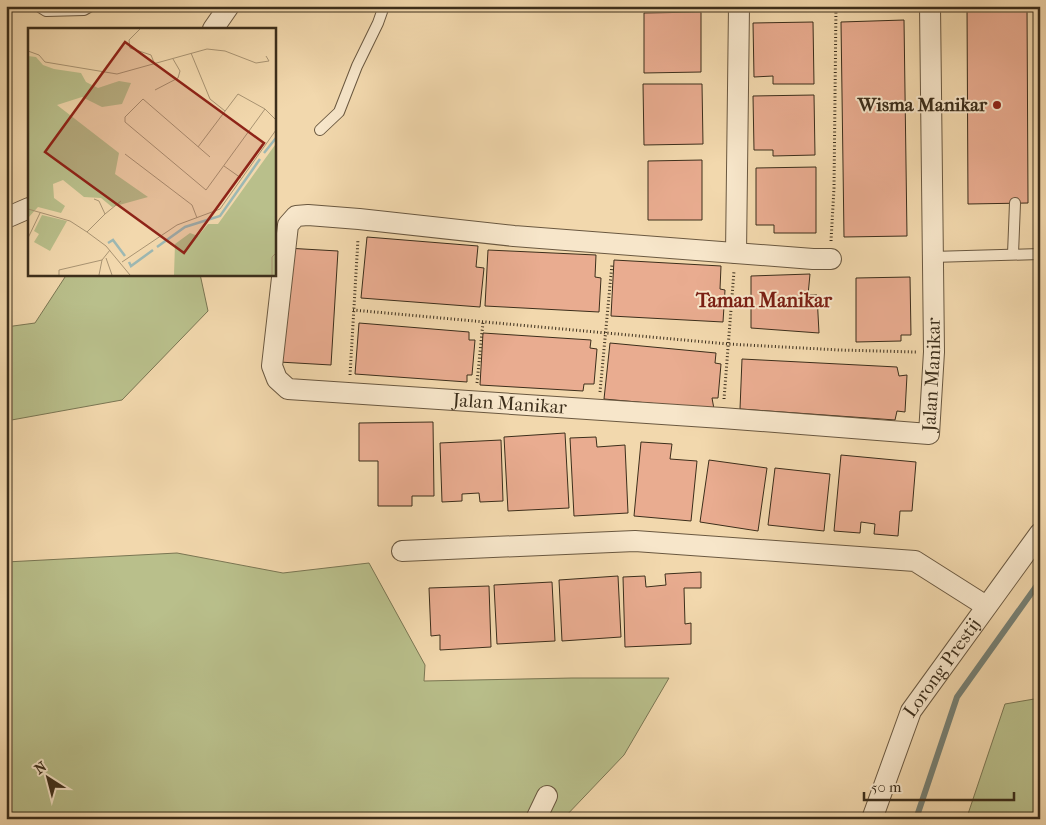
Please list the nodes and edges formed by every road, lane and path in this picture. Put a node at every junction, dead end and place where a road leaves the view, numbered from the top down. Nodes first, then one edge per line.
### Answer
1 (38, 6) edge
2 (91, 6) edge
3 (229, 6) edge
4 (384, 6) edge
5 (739, 6) edge
6 (836, 6) edge
7 (930, 6) edge
8 (214, 28) edge
9 (320, 130) dead end
10 (1015, 203) dead end
11 (28, 208) edge
12 (6, 218) edge
13 (359, 219) junction
14 (614, 244) junction
15 (736, 253) junction
16 (1013, 254) junction
17 (1040, 254) edge
18 (932, 258) junction
19 (831, 259) joint
20 (353, 310) junction
21 (483, 322) junction
22 (606, 333) junction
23 (728, 344) junction
24 (934, 352) junction
25 (350, 393) junction
26 (475, 402) junction
27 (598, 410) junction
28 (722, 418) junction
29 (1040, 533) edge
30 (402, 551) dead end
31 (986, 606) junction
32 (547, 796) dead end
33 (536, 819) edge
34 (872, 819) edge

1 - 2 lane
3 - 8 street
4 - 9 lane
5 - 15 street
6 - 19 path
7 - 18 street, Jalan Manikar
10 - 16 lane
11 - 12 street
13 - 14 street, Jalan Manikar
13 - 20 path
13 - 25 street, Jalan Manikar
14 - 15 street, Jalan Manikar
14 - 22 path
15 - 19 street, Jalan Manikar
15 - 23 path
16 - 17 lane
16 - 18 lane
18 - 24 street, Jalan Manikar
20 - 21 path
20 - 25 path
21 - 22 path
21 - 26 path
22 - 23 path
22 - 27 path
23 - 24 path
23 - 28 path
24 - 28 street, Jalan Manikar
25 - 26 street, Jalan Manikar
26 - 27 street, Jalan Manikar
27 - 28 street, Jalan Manikar
29 - 31 street, Lorong Prestij
30 - 31 street
31 - 34 street, Lorong Prestij
32 - 33 street

